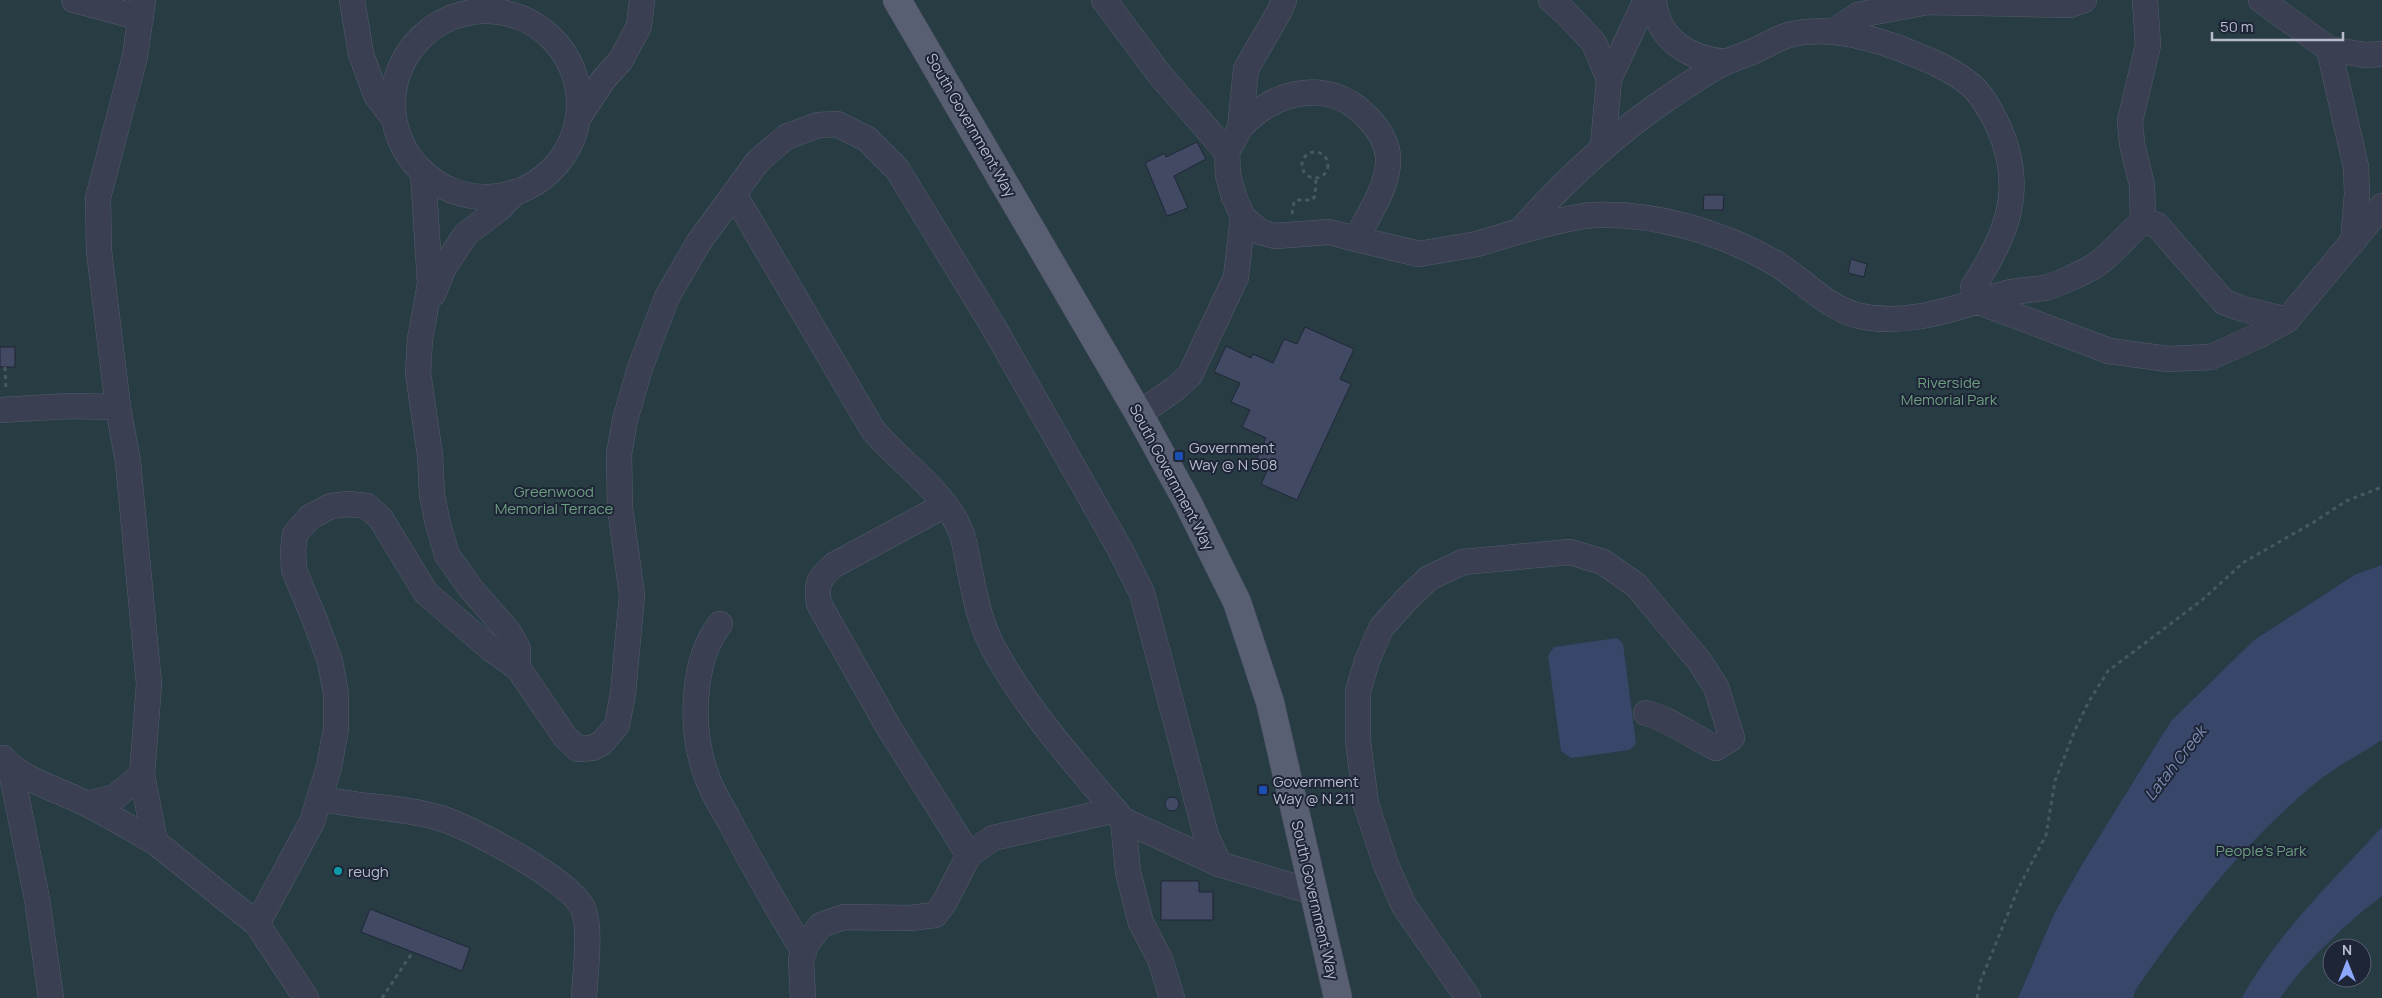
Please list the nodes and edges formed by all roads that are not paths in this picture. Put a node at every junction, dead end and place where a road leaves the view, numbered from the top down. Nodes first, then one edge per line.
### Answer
1 (74, 0) edge
2 (352, 0) edge
3 (642, 0) edge
4 (897, 0) edge
5 (1104, 0) edge
6 (1303, 0) edge
7 (1551, 0) edge
8 (1646, 0) edge
9 (1654, 0) edge
10 (2084, 0) edge
11 (2145, 0) edge
12 (2261, 0) edge
13 (1929, 1) edge
14 (486, 6) edge
15 (1281, 6) edge
16 (142, 9) edge
17 (1834, 31) junction
18 (2329, 49) junction
19 (2382, 54) edge
20 (1726, 62) junction
21 (1609, 79) junction
22 (578, 118) junction
23 (394, 119) junction
24 (1240, 128) junction
25 (1603, 146) junction
26 (1227, 152) junction
27 (422, 172) junction
28 (515, 192) junction
29 (734, 194) junction
30 (2382, 206) edge
31 (1243, 217) junction
32 (2143, 221) junction
33 (1520, 231) junction
34 (1356, 239) junction
35 (2353, 242) junction
36 (1979, 302) junction
37 (428, 305) junction
38 (2287, 320) junction
39 (118, 407) junction
40 (0, 410) edge
41 (1138, 414) junction
42 (945, 505) junction
43 (720, 624) dead end
44 (518, 668) junction
45 (1646, 713) dead end
46 (5, 760) edge
47 (142, 774) junction
48 (320, 798) junction
49 (87, 804) junction
50 (1119, 815) junction
51 (155, 842) junction
52 (970, 855) junction
53 (1220, 864) junction
54 (1313, 892) junction
55 (257, 924) junction
56 (804, 952) junction
57 (51, 998) edge
58 (306, 998) edge
59 (584, 998) edge
60 (803, 998) edge
61 (1172, 998) edge
62 (1338, 998) edge
63 (1468, 998) edge

1 - 16 lane
2 - 23 lane
3 - 22 lane
4 - 41 main road, South Government Way
5 - 26 lane
6 - 15 lane
7 - 21 lane
8 - 21 lane
9 - 20 lane
10 - 13 lane
11 - 32 lane
12 - 18 lane
13 - 17 lane
14 - 22 lane
14 - 23 lane
15 - 24 lane
16 - 39 lane
17 - 20 lane
17 - 36 lane
18 - 19 lane
18 - 35 lane
20 - 25 lane
21 - 25 lane
22 - 28 lane
23 - 27 lane
24 - 26 lane
24 - 34 lane
25 - 33 lane
26 - 31 lane
27 - 28 lane
27 - 37 lane
28 - 37 lane
29 - 42 lane
29 - 44 lane
29 - 53 lane
30 - 35 lane
31 - 34 lane
31 - 41 lane
32 - 36 lane
32 - 38 lane
33 - 34 lane
33 - 36 lane
35 - 38 lane
36 - 38 lane
37 - 44 lane
39 - 40 lane
39 - 47 lane
41 - 54 main road, South Government Way
42 - 50 lane
42 - 52 lane
43 - 56 lane
44 - 48 lane
45 - 63 lane
46 - 49 lane
46 - 57 lane
47 - 49 lane
47 - 51 lane
48 - 55 lane
48 - 59 lane
49 - 51 lane
50 - 52 lane
50 - 53 lane
50 - 61 lane
51 - 55 lane
52 - 56 lane
53 - 54 lane
54 - 62 main road, South Government Way
55 - 58 lane
56 - 60 lane

